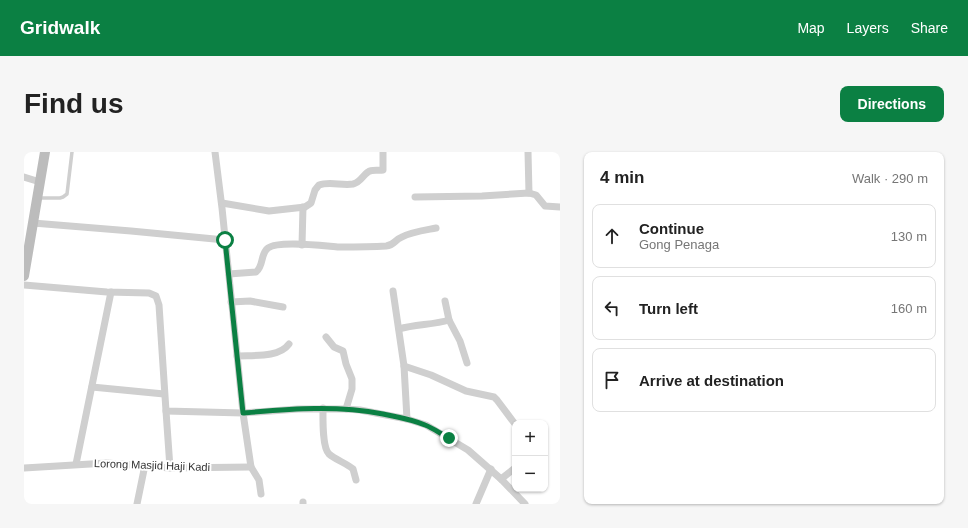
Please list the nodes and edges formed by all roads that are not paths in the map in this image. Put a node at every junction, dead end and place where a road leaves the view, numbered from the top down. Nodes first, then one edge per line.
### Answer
1 (45, 152) edge
2 (72, 152) edge
3 (215, 152) edge
4 (382, 152) edge
5 (528, 152) edge
6 (24, 177) edge
7 (40, 182) junction
8 (529, 193) junction
9 (415, 197) dead end
10 (38, 198) junction
11 (222, 203) junction
12 (560, 206) edge
13 (303, 207) junction
14 (33, 223) junction
15 (436, 228) dead end
16 (225, 240) junction
17 (27, 244) edge
18 (302, 245) junction
19 (24, 271) edge
20 (229, 274) junction
21 (24, 285) edge
22 (111, 292) junction
23 (393, 292) dead end
24 (445, 301) dead end
25 (231, 302) junction
26 (283, 308) dead end
27 (449, 320) junction
28 (399, 329) junction
29 (326, 337) dead end
30 (289, 344) dead end
31 (237, 356) junction
32 (467, 363) dead end
33 (404, 366) junction
34 (92, 387) junction
35 (164, 394) junction
36 (323, 408) junction
37 (346, 409) junction
38 (166, 411) junction
39 (243, 413) junction
40 (407, 419) junction
41 (512, 420) edge
42 (76, 464) junction
43 (144, 465) junction
44 (251, 467) junction
45 (24, 468) edge
46 (170, 468) junction
47 (491, 469) junction
48 (512, 470) edge
49 (501, 479) junction
50 (356, 480) dead end
51 (261, 494) dead end
52 (137, 504) edge
53 (476, 504) edge
54 (525, 504) edge

1 - 7 main road
2 - 10 lane
3 - 11 street
4 - 13 street
5 - 8 street
6 - 7 street
7 - 10 main road
8 - 9 street
8 - 12 street
10 - 14 main road
11 - 13 street
11 - 16 street
13 - 18 street
14 - 16 street
14 - 17 main road
15 - 18 street
16 - 20 street
17 - 19 main road
18 - 20 street
20 - 25 street
21 - 22 street
22 - 34 street
22 - 35 street
23 - 28 street
24 - 27 street
25 - 26 street
25 - 31 street
27 - 28 street
27 - 32 street
28 - 33 street
29 - 37 street
30 - 31 street
31 - 39 street
33 - 40 street
33 - 41 street
34 - 35 street
34 - 42 street
35 - 38 street
36 - 37 street
36 - 39 street
36 - 50 street
37 - 40 street
38 - 39 street
38 - 46 street
39 - 44 street
40 - 47 street
42 - 43 street, Lorong Masjid Haji Kadi
42 - 45 street, Lorong Masjid Haji Kadi
43 - 46 street, Lorong Masjid Haji Kadi
43 - 52 street
44 - 46 street, Lorong Masjid Haji Kadi
44 - 51 street
47 - 49 street
47 - 53 street
48 - 49 street
49 - 54 street

